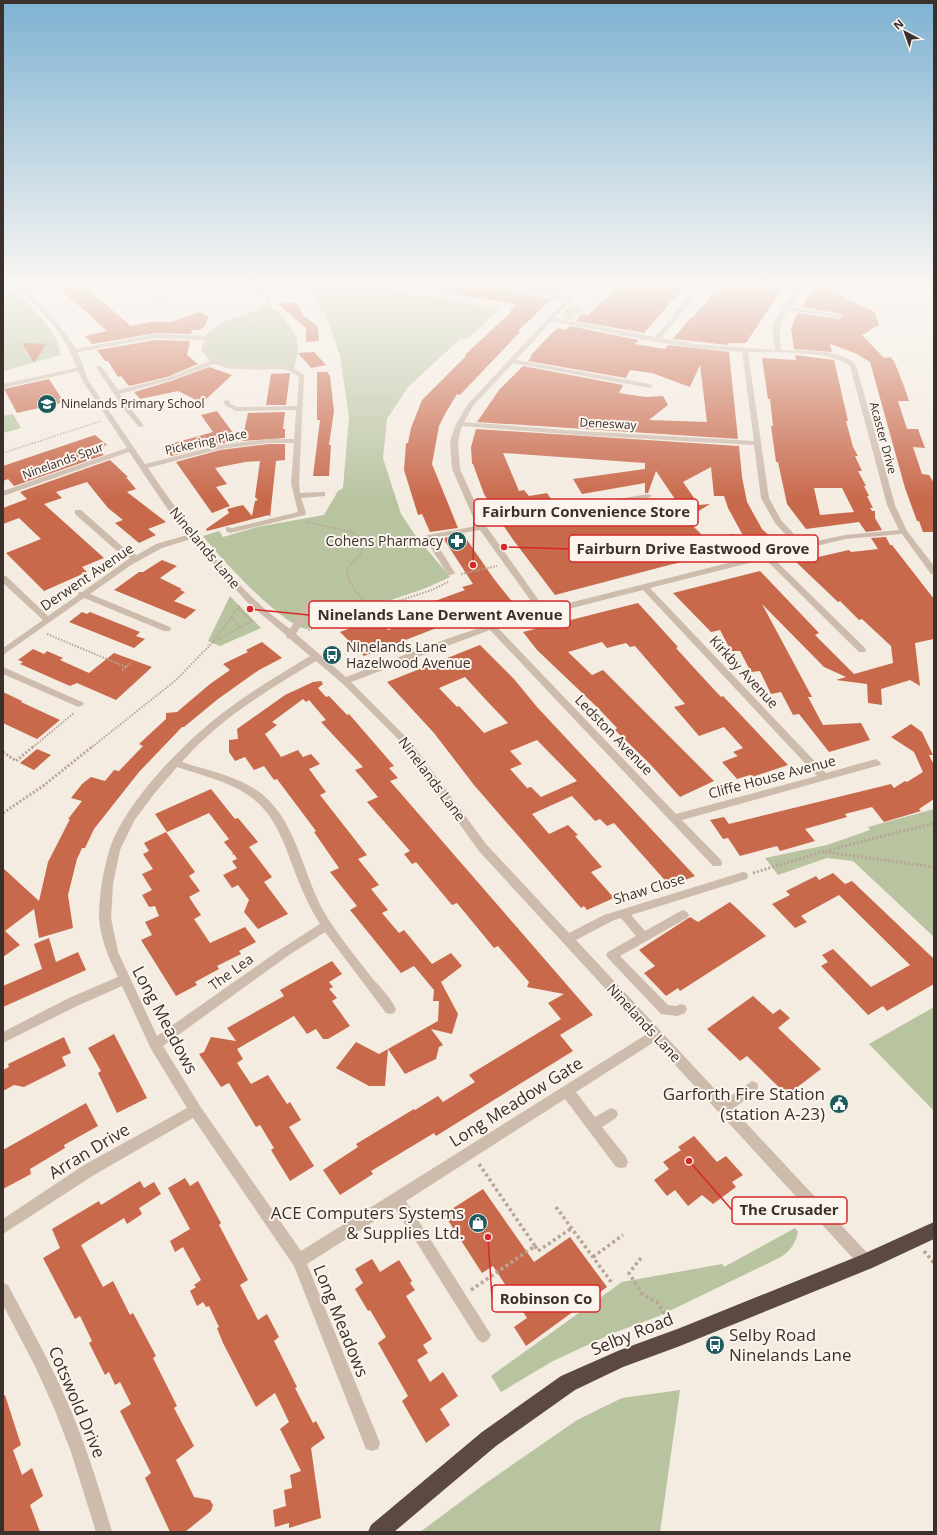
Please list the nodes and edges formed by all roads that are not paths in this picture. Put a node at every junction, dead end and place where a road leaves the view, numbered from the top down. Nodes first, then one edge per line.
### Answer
1 (76, 358) edge
2 (211, 358) edge
3 (514, 358) edge
4 (746, 358) edge
5 (841, 358) edge
6 (215, 361) junction
7 (511, 361) junction
8 (99, 367) dead end
9 (80, 369) junction
10 (3, 386) edge
11 (650, 386) dead end
12 (116, 393) junction
13 (226, 401) dead end
14 (300, 408) junction
15 (459, 424) junction
16 (140, 426) dead end
17 (298, 441) junction
18 (756, 443) junction
19 (130, 449) junction
20 (143, 467) junction
21 (3, 494) edge
22 (322, 494) dead end
23 (297, 496) junction
24 (648, 496) dead end
25 (78, 512) dead end
26 (481, 526) junction
27 (229, 529) dead end
28 (904, 532) junction
29 (192, 536) junction
30 (801, 547) junction
31 (767, 556) junction
32 (136, 558) junction
33 (934, 572) edge
34 (453, 576) road end
35 (3, 578) edge
36 (645, 587) junction
37 (82, 594) junction
38 (311, 602) dead end
39 (543, 612) junction
40 (47, 619) junction
41 (491, 626) junction
42 (167, 629) dead end
43 (290, 636) junction
44 (862, 650) dead end
45 (3, 652) edge
46 (316, 657) junction
47 (3, 670) edge
48 (345, 681) junction
49 (79, 704) road end
50 (174, 763) junction
51 (876, 763) dead end
52 (824, 777) junction
53 (675, 818) junction
54 (717, 863) dead end
55 (743, 876) road end
56 (623, 913) junction
57 (683, 915) dead end
58 (327, 925) junction
59 (643, 937) junction
60 (568, 939) junction
61 (124, 980) junction
62 (390, 1009) dead end
63 (682, 1009) dead end
64 (655, 1035) junction
65 (3, 1038) edge
66 (155, 1045) junction
67 (752, 1087) dead end
68 (567, 1091) junction
69 (724, 1108) junction
70 (195, 1110) junction
71 (611, 1114) dead end
72 (593, 1125) junction
73 (621, 1162) dead end
74 (397, 1199) junction
75 (3, 1227) edge
76 (934, 1230) edge
77 (298, 1261) junction
78 (866, 1262) junction
79 (3, 1290) edge
80 (483, 1335) dead end
81 (372, 1443) dead end
82 (104, 1532) edge
83 (378, 1532) edge

1 - 9 street, Ninelands Lane
2 - 6 street
3 - 7 street
4 - 18 street
5 - 28 street, Acaster Drive
6 - 12 street
6 - 14 street
7 - 11 street
7 - 15 street
8 - 12 street
9 - 10 street
9 - 19 street, Ninelands Lane
12 - 16 street
13 - 14 street
14 - 17 street
15 - 18 street, Denesway
15 - 26 street
17 - 20 street, Pickering Place
17 - 23 street
18 - 30 street
19 - 20 street, Ninelands Lane
19 - 21 street, Ninelands Spur
20 - 29 street, Ninelands Lane
22 - 23 street
23 - 27 street
24 - 26 street
25 - 32 street
26 - 34 street
26 - 39 street
28 - 30 street
28 - 33 street, Acaster Drive
29 - 32 street, Derwent Avenue
29 - 43 street, Ninelands Lane
30 - 31 street
31 - 36 street
31 - 44 street
32 - 37 street, Derwent Avenue
35 - 40 street
36 - 39 street
36 - 52 street, Kirkby Avenue
37 - 40 street, Derwent Avenue
37 - 42 street
38 - 43 street
39 - 41 street
40 - 45 street, Derwent Avenue
41 - 48 street
41 - 53 street, Ledston Avenue
43 - 46 street, Ninelands Lane
46 - 48 street, Ninelands Lane
46 - 50 street, Long Meadows
47 - 49 street
48 - 60 street, Ninelands Lane
50 - 58 street
50 - 61 street, Long Meadows
51 - 52 street, Cliffe House Avenue
52 - 53 street, Cliffe House Avenue
53 - 54 street, Ledston Avenue
55 - 56 street, Shaw Close
56 - 59 street
56 - 60 street, Shaw Close
57 - 59 street
58 - 62 street
58 - 66 street, The Lea
59 - 63 street
60 - 64 street, Ninelands Lane
61 - 65 street
61 - 66 street, Long Meadows
64 - 68 street, Long Meadow Gate
64 - 69 street, Ninelands Lane
66 - 70 street, Long Meadows
67 - 69 street
68 - 72 street
68 - 74 street, Long Meadow Gate
69 - 78 street, Ninelands Lane
70 - 75 street, Arran Drive
70 - 77 street, Long Meadows
71 - 72 street
72 - 73 street
74 - 77 street, Long Meadow Gate
74 - 80 street
76 - 78 highway, Selby Road
77 - 81 street, Long Meadows
78 - 83 highway, Selby Road
79 - 82 street, Cotswold Drive

